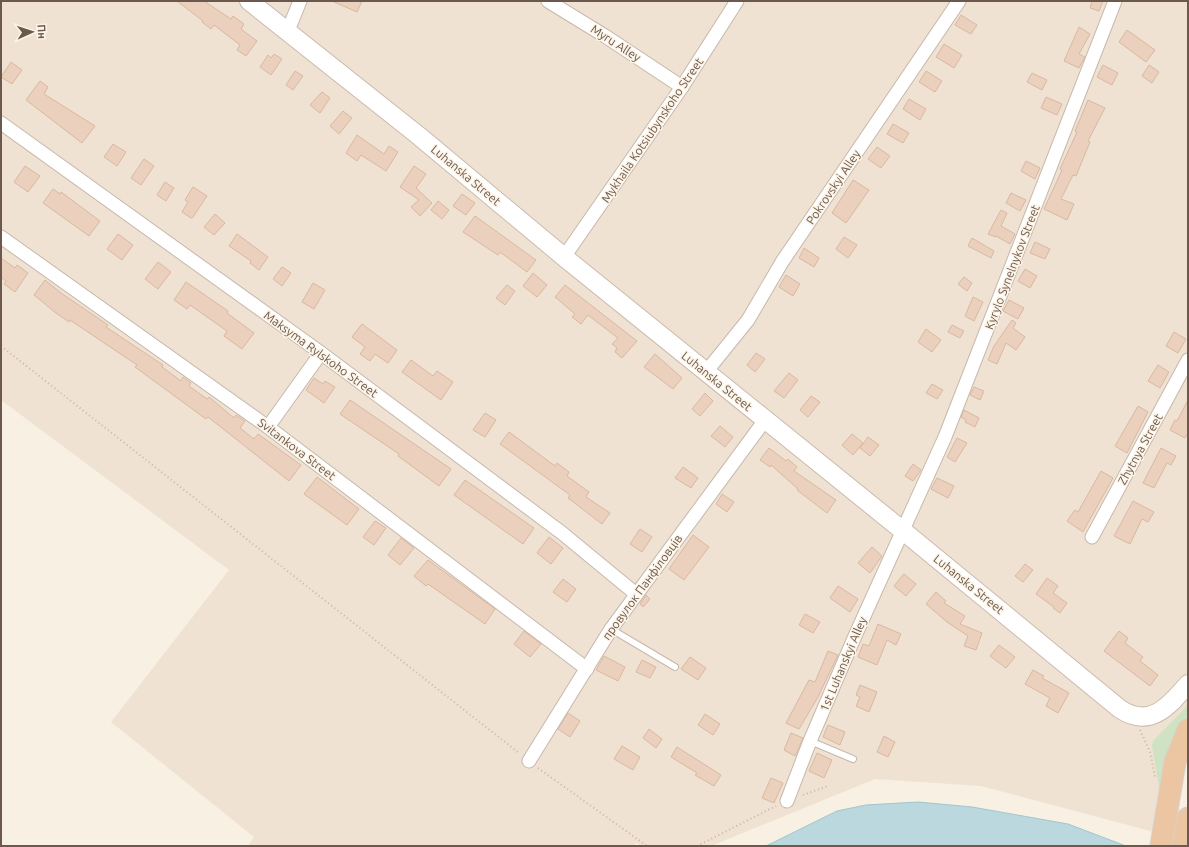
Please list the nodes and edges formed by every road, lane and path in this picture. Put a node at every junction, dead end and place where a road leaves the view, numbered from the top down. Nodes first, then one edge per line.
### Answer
1 (249, 1) edge
2 (300, 1) edge
3 (548, 1) edge
4 (737, 1) edge
5 (959, 1) edge
6 (1115, 1) edge
7 (287, 33) junction
8 (682, 87) junction
9 (1, 123) edge
10 (1, 237) edge
11 (564, 257) junction
12 (1, 346) edge
13 (320, 353) junction
14 (1188, 360) edge
15 (706, 372) junction
16 (765, 420) junction
17 (268, 426) junction
18 (902, 530) junction
19 (1092, 537) dead end
20 (636, 594) junction
21 (610, 629) junction
22 (676, 667) dead end
23 (587, 669) junction
24 (1188, 684) edge
25 (1130, 714) junction
26 (1188, 730) edge
27 (810, 741) junction
28 (853, 759) dead end
29 (529, 761) junction
30 (1156, 780) dead end
31 (828, 786) dead end
32 (787, 801) junction
33 (1188, 818) edge
34 (647, 846) edge
35 (697, 846) edge
36 (1161, 846) edge
37 (1183, 846) edge

1 - 7 main road, Luhanska Street
2 - 7 street
3 - 8 street, Myru Alley
4 - 8 street, Mykhaila Kotsiubynskoho Street
5 - 15 street, Pokrovskyi Alley
6 - 18 street, Kyrylo Synelnykov Street
7 - 11 main road, Luhanska Street
8 - 11 street, Mykhaila Kotsiubynskoho Street
9 - 13 street, Maksyma Rylskoho Street
10 - 17 street, Svitankova Street
11 - 15 main road, Luhanska Street
12 - 29 path
13 - 17 street
13 - 20 street, Maksyma Rylskoho Street
14 - 19 street, Zhytnya Street
15 - 16 main road, Luhanska Street
16 - 18 main road, Luhanska Street
16 - 20 street, провулок Панфіловців
17 - 23 street, Svitankova Street
18 - 25 main road, Luhanska Street
18 - 27 street, 1st Luhanskyi Alley
20 - 21 street, провулок Панфіловців
21 - 22 lane
21 - 23 street, провулок Панфіловців
23 - 29 street, провулок Панфіловців
24 - 25 main road, Luhanska Street
25 - 30 path
26 - 36 highway
27 - 28 lane
27 - 32 street, 1st Luhanskyi Alley
29 - 34 path
31 - 32 path
32 - 35 path
33 - 37 highway

